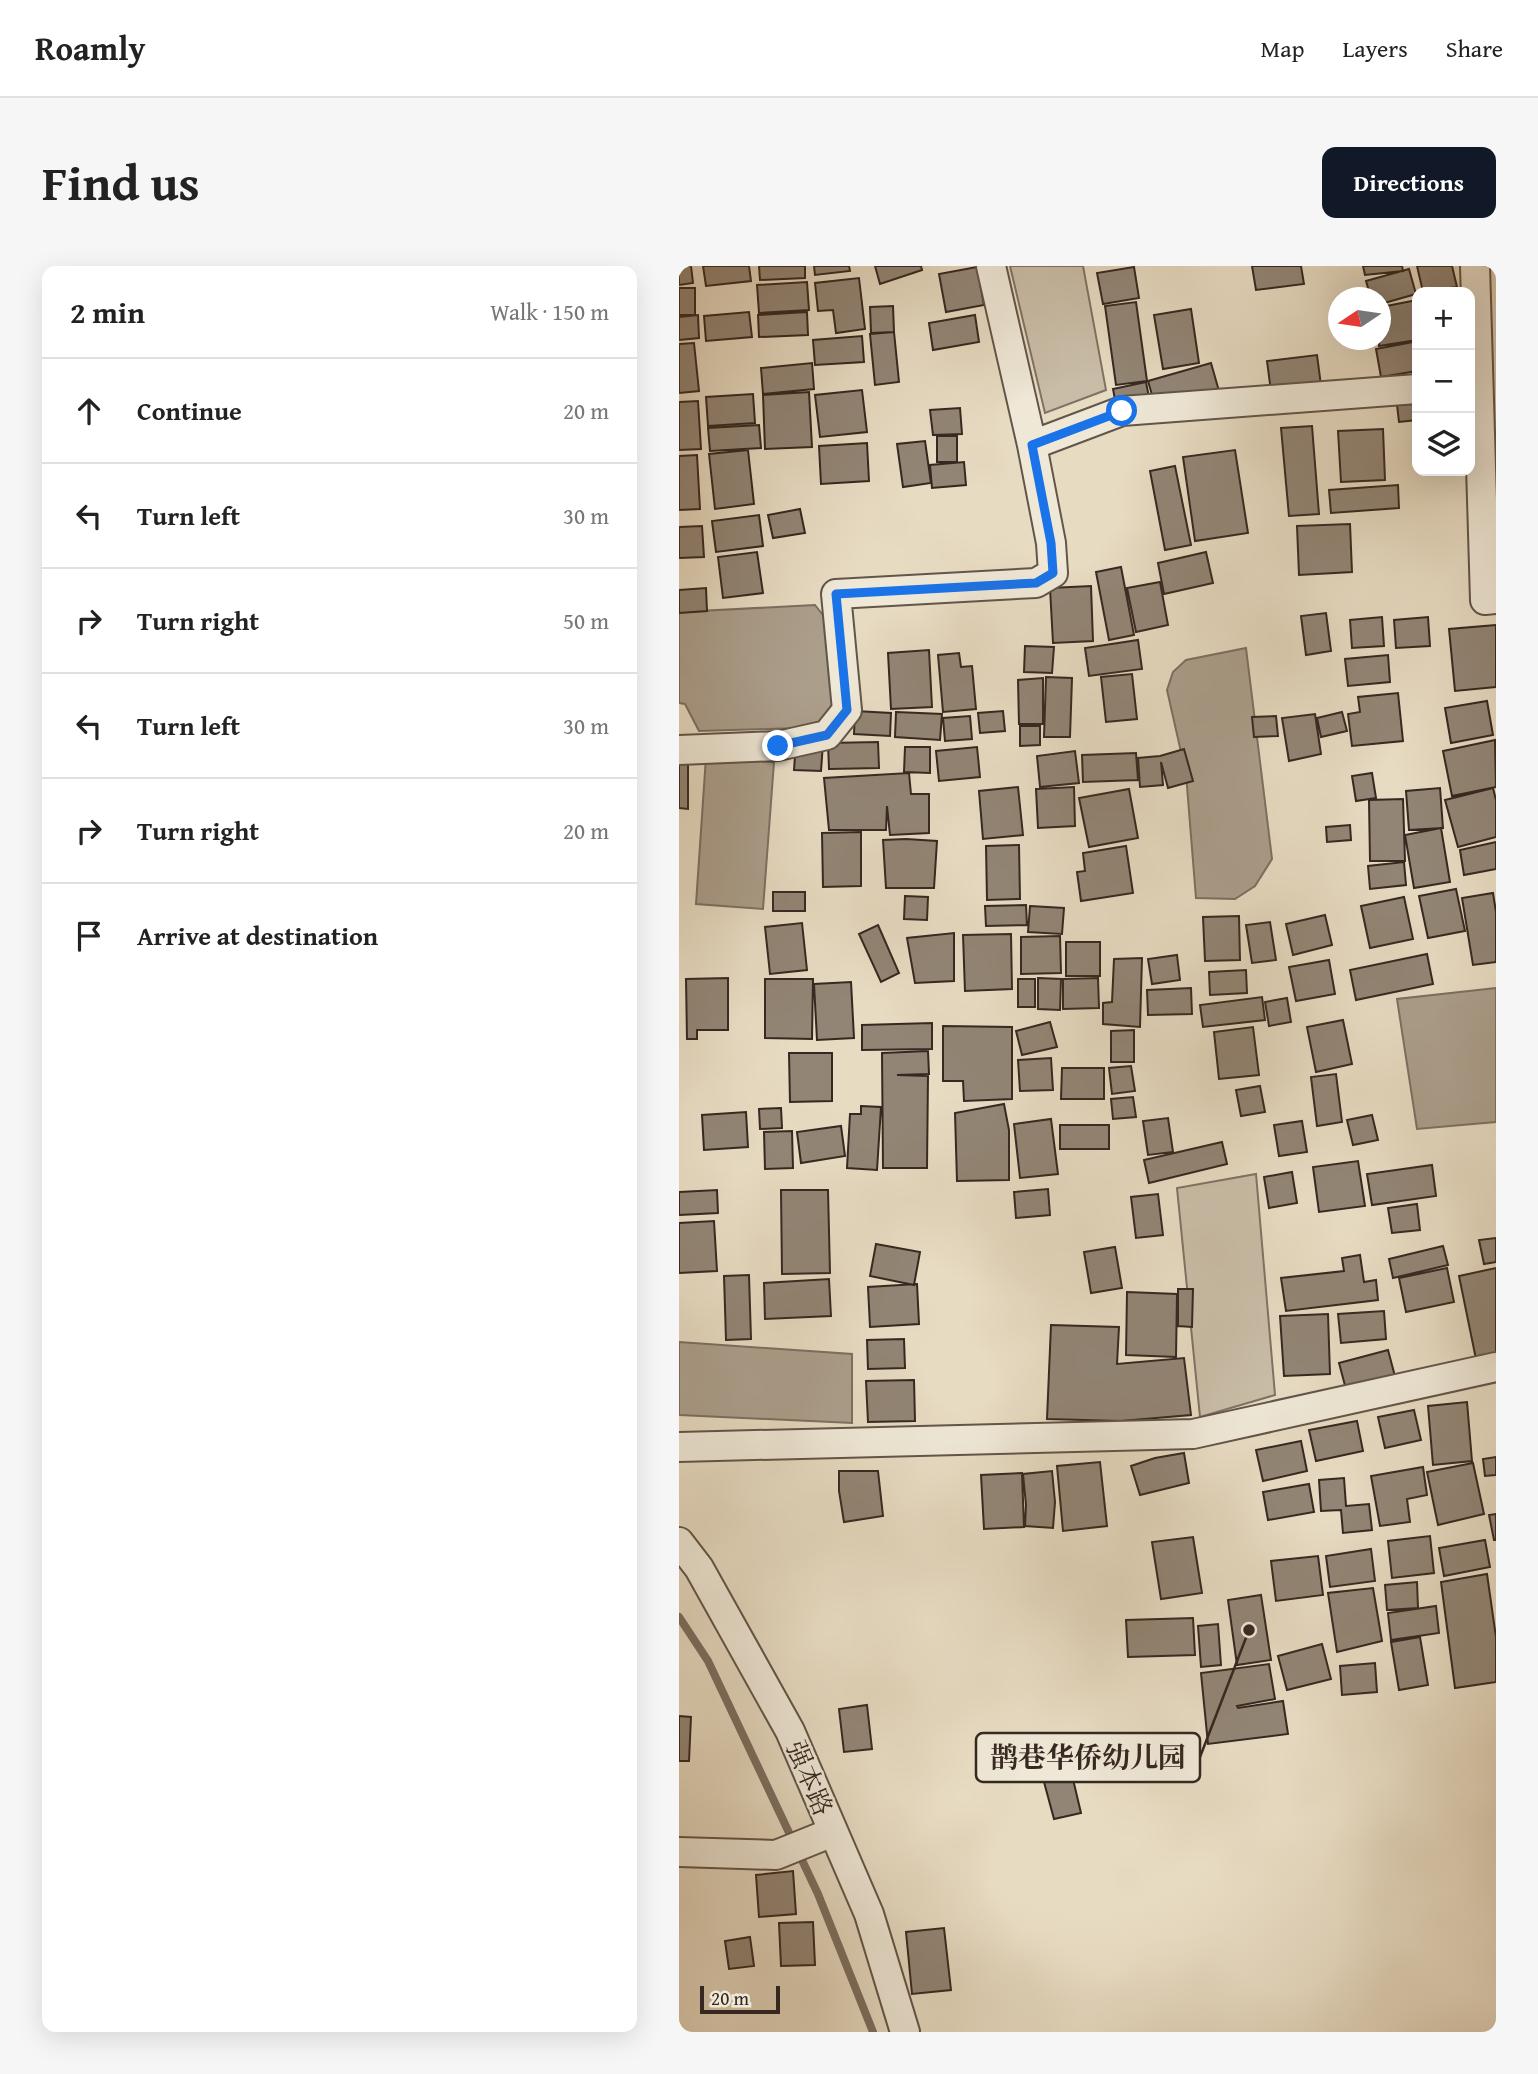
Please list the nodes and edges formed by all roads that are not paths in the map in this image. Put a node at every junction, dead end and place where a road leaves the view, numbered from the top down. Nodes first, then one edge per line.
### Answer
1 (991, 266) edge
2 (1475, 266) edge
3 (1412, 389) edge
4 (1481, 392) edge
5 (1032, 445) junction
6 (1496, 599) edge
7 (679, 750) edge
8 (1496, 1367) edge
9 (679, 1447) edge
10 (679, 1542) edge
11 (833, 1832) junction
12 (679, 1852) edge
13 (905, 2032) edge

1 - 5 street
2 - 4 street
3 - 5 street
4 - 6 street
5 - 7 street
8 - 9 street
10 - 11 street, 强本路
11 - 12 street
11 - 13 street, 强本路

